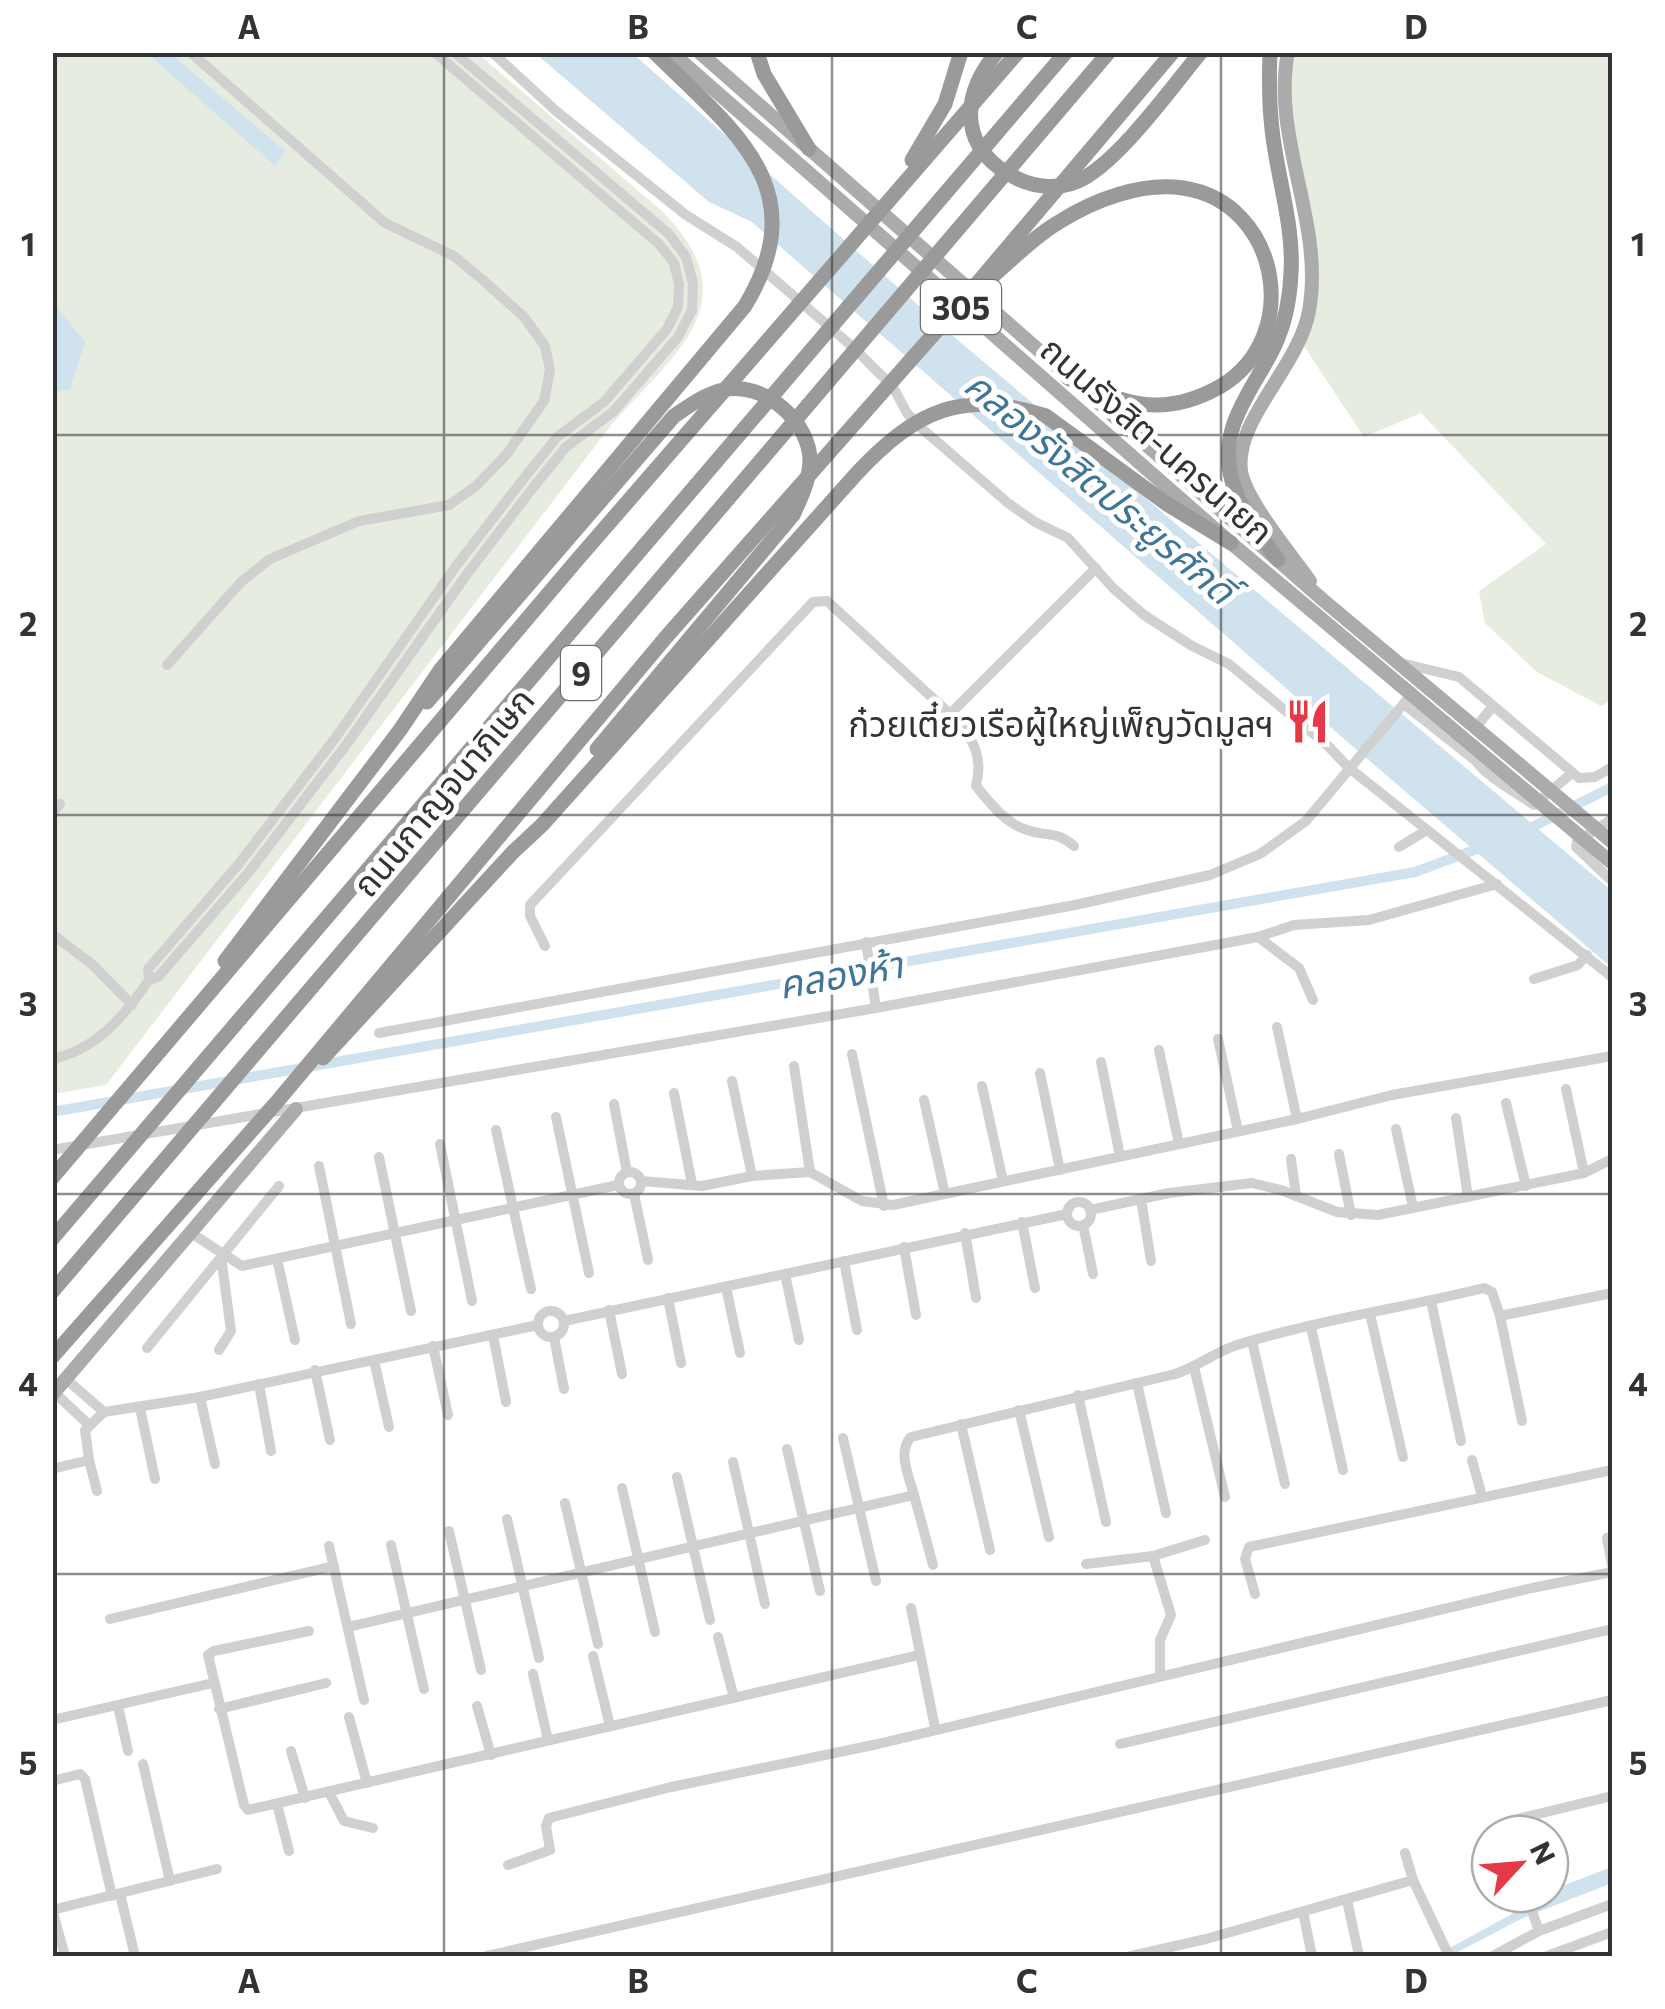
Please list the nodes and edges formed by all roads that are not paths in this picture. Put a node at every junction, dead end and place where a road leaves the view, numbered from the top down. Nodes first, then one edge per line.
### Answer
1 (190, 52) edge
2 (434, 52) edge
3 (454, 52) edge
4 (492, 52) edge
5 (654, 52) edge
6 (670, 52) edge
7 (688, 52) edge
8 (699, 52) edge
9 (756, 52) edge
10 (961, 52) edge
11 (997, 52) edge
12 (1018, 52) edge
13 (1066, 52) edge
14 (1109, 52) edge
15 (1173, 52) edge
16 (1201, 52) edge
17 (1270, 52) edge
18 (1288, 52) edge
19 (692, 70) junction
20 (809, 149) junction
21 (866, 224) junction
22 (947, 319) junction
23 (1068, 378) junction
24 (524, 477) junction
25 (535, 485) junction
26 (1231, 543) junction
27 (1278, 560) junction
28 (1096, 568) junction
29 (1324, 600) junction
30 (390, 659) junction
31 (1398, 662) junction
32 (167, 665) dead end
33 (401, 667) junction
34 (1405, 702) junction
35 (1493, 706) junction
36 (950, 714) junction
37 (1476, 727) junction
38 (400, 730) junction
39 (1352, 763) junction
40 (1612, 766) edge
41 (1572, 773) junction
42 (60, 804) dead end
43 (52, 814) edge
44 (1612, 819) edge
45 (1427, 830) junction
46 (1608, 838) edge
47 (1074, 846) dead end
48 (1399, 847) dead end
49 (513, 852) junction
50 (1612, 864) edge
51 (1612, 881) edge
52 (1497, 884) junction
53 (288, 891) junction
54 (52, 934) edge
55 (1258, 937) junction
56 (545, 946) dead end
57 (866, 947) junction
58 (1587, 955) junction
59 (1612, 977) edge
60 (1534, 979) dead end
61 (150, 980) junction
62 (1313, 1000) dead end
63 (132, 1005) junction
64 (875, 1005) junction
65 (1277, 1027) dead end
66 (379, 1033) dead end
67 (1218, 1039) dead end
68 (1159, 1050) dead end
69 (852, 1054) dead end
70 (1612, 1056) edge
71 (52, 1058) edge
72 (1100, 1062) dead end
73 (794, 1066) dead end
74 (1040, 1073) dead end
75 (732, 1080) dead end
76 (982, 1086) dead end
77 (1566, 1089) dead end
78 (674, 1093) dead end
79 (924, 1100) dead end
80 (1506, 1102) dead end
81 (276, 1103) junction
82 (614, 1104) dead end
83 (296, 1109) junction
84 (556, 1117) dead end
85 (1456, 1118) dead end
86 (1297, 1119) junction
87 (1396, 1129) dead end
88 (496, 1130) dead end
89 (1238, 1132) junction
90 (440, 1144) dead end
91 (1178, 1144) junction
92 (52, 1150) edge
93 (1339, 1154) dead end
94 (1120, 1156) junction
95 (379, 1157) dead end
96 (1290, 1159) dead end
97 (1612, 1159) edge
98 (319, 1166) dead end
99 (1060, 1170) junction
100 (628, 1172) junction
101 (810, 1172) junction
102 (1584, 1173) junction
103 (752, 1176) junction
104 (52, 1178) edge
105 (641, 1181) junction
106 (1003, 1182) junction
107 (692, 1184) junction
108 (618, 1185) junction
109 (280, 1186) dead end
110 (1526, 1186) junction
111 (572, 1194) junction
112 (634, 1194) junction
113 (944, 1194) junction
114 (1296, 1196) junction
115 (1468, 1196) junction
116 (1141, 1199) junction
117 (884, 1206) junction
118 (514, 1208) junction
119 (1413, 1208) junction
120 (1090, 1210) junction
121 (1067, 1214) junction
122 (1351, 1214) junction
123 (455, 1220) junction
124 (1022, 1222) junction
125 (1083, 1225) junction
126 (191, 1233) junction
127 (965, 1233) junction
128 (394, 1234) junction
129 (52, 1239) edge
130 (336, 1246) junction
131 (904, 1247) junction
132 (221, 1256) junction
133 (277, 1259) junction
134 (648, 1260) dead end
135 (844, 1261) junction
136 (1151, 1261) dead end
137 (590, 1274) dead end
138 (785, 1274) junction
139 (1093, 1274) dead end
140 (726, 1286) junction
141 (1035, 1288) dead end
142 (531, 1289) dead end
143 (52, 1292) edge
144 (1612, 1294) edge
145 (668, 1298) junction
146 (976, 1298) dead end
147 (472, 1301) dead end
148 (1431, 1301) junction
149 (609, 1310) junction
150 (411, 1311) dead end
151 (1370, 1314) junction
152 (916, 1315) dead end
153 (1500, 1316) junction
154 (564, 1321) junction
155 (352, 1324) dead end
156 (538, 1326) junction
157 (1311, 1327) junction
158 (857, 1330) dead end
159 (493, 1335) junction
160 (554, 1336) junction
161 (295, 1340) dead end
162 (799, 1340) dead end
163 (1252, 1341) junction
164 (434, 1346) junction
165 (147, 1348) dead end
166 (219, 1350) dead end
167 (740, 1352) dead end
168 (52, 1358) edge
169 (374, 1360) junction
170 (682, 1363) dead end
171 (1194, 1368) junction
172 (315, 1370) junction
173 (622, 1374) dead end
174 (66, 1379) junction
175 (1136, 1382) junction
176 (259, 1384) junction
177 (564, 1389) dead end
178 (54, 1394) edge
179 (1078, 1395) junction
180 (200, 1396) junction
181 (506, 1402) dead end
182 (140, 1408) junction
183 (1019, 1410) junction
184 (104, 1412) junction
185 (448, 1415) dead end
186 (1522, 1420) dead end
187 (88, 1424) junction
188 (961, 1424) junction
189 (389, 1428) dead end
190 (843, 1438) dead end
191 (330, 1440) dead end
192 (1461, 1441) dead end
193 (787, 1449) dead end
194 (271, 1450) dead end
195 (1402, 1456) dead end
196 (89, 1460) junction
197 (1472, 1460) dead end
198 (732, 1462) dead end
199 (215, 1464) dead end
200 (52, 1468) edge
201 (1343, 1470) dead end
202 (1612, 1470) edge
203 (677, 1477) dead end
204 (156, 1479) dead end
205 (1285, 1484) dead end
206 (622, 1488) dead end
207 (97, 1491) dead end
208 (914, 1495) junction
209 (1225, 1496) dead end
210 (1482, 1496) junction
211 (566, 1503) dead end
212 (859, 1508) junction
213 (1166, 1513) dead end
214 (507, 1518) dead end
215 (804, 1522) junction
216 (1106, 1522) dead end
217 (449, 1531) dead end
218 (749, 1534) junction
219 (1049, 1537) dead end
220 (1607, 1538) dead end
221 (1205, 1540) dead end
222 (391, 1545) dead end
223 (329, 1546) dead end
224 (693, 1548) junction
225 (990, 1550) dead end
226 (1154, 1556) junction
227 (639, 1560) junction
228 (1086, 1564) dead end
229 (932, 1565) dead end
230 (334, 1566) junction
231 (1612, 1568) edge
232 (582, 1573) junction
233 (876, 1580) dead end
234 (522, 1587) junction
235 (820, 1591) dead end
236 (1255, 1594) dead end
237 (466, 1600) junction
238 (765, 1604) dead end
239 (911, 1608) dead end
240 (406, 1613) junction
241 (110, 1619) dead end
242 (710, 1620) dead end
243 (348, 1628) junction
244 (1612, 1630) edge
245 (309, 1631) dead end
246 (655, 1632) dead end
247 (718, 1637) dead end
248 (598, 1644) dead end
249 (919, 1654) junction
250 (592, 1656) dead end
251 (539, 1658) dead end
252 (480, 1670) dead end
253 (533, 1674) dead end
254 (1160, 1676) junction
255 (213, 1683) junction
256 (326, 1683) dead end
257 (424, 1689) dead end
258 (734, 1698) junction
259 (364, 1700) dead end
260 (1612, 1700) edge
261 (118, 1706) junction
262 (477, 1706) dead end
263 (219, 1708) junction
264 (349, 1716) dead end
265 (52, 1720) edge
266 (610, 1726) junction
267 (936, 1728) junction
268 (548, 1740) junction
269 (1120, 1744) dead end
270 (128, 1752) dead end
271 (291, 1752) dead end
272 (491, 1755) junction
273 (143, 1764) dead end
274 (52, 1781) edge
275 (366, 1783) junction
276 (329, 1792) junction
277 (1608, 1797) dead end
278 (305, 1798) junction
279 (277, 1804) junction
280 (1538, 1814) edge
281 (372, 1828) dead end
282 (289, 1851) dead end
283 (1405, 1853) dead end
284 (508, 1865) dead end
285 (216, 1869) dead end
286 (1414, 1880) junction
287 (170, 1881) junction
288 (116, 1895) junction
289 (1347, 1900) junction
290 (1612, 1904) edge
291 (53, 1910) edge
292 (1304, 1912) junction
293 (1533, 1914) edge
294 (1537, 1925) junction
295 (1612, 1932) edge
296 (1578, 1944) junction
297 (1446, 1951) edge
298 (1499, 1955) edge
299 (65, 1956) edge
300 (135, 1956) edge
301 (486, 1956) edge
302 (1130, 1956) edge
303 (1312, 1956) edge
304 (1359, 1956) edge
305 (1547, 1956) edge
306 (1584, 1956) edge

1 - 32 street
2 - 24 street
3 - 25 street
4 - 28 street
5 - 38 highway
6 - 19 main road, ถนนรังสิต-นครนายก / 305
7 - 19 main road
8 - 20 main road, ถนนรังสิต-นครนายก / 305
9 - 20 highway
10 - 21 highway
11 - 16 highway
12 - 21 highway
13 - 129 highway, ถนนกาญจนาภิเษก / 9
14 - 143 highway, ถนนกาญจนาภิเษก / 9
15 - 22 highway
17 - 27 highway
18 - 29 main road
19 - 26 main road, ถนนรังสิต-นครนายก / 305
20 - 23 main road, ถนนรังสิต-นครนายก / 305
21 - 53 highway
22 - 23 highway
22 - 81 highway
23 - 27 main road, ถนนรังสิต-นครนายก / 305
24 - 25 street
24 - 30 street
25 - 33 street
26 - 34 main road, ถนนรังสิต-นครนายก / 305
26 - 49 highway
27 - 29 main road, ถนนรังสิต-นครนายก / 305
28 - 36 street
28 - 39 street
29 - 31 main road, ถนนรังสิต-นครนายก / 305
30 - 33 street
30 - 61 street
31 - 35 street
31 - 37 main road, ถนนรังสิต-นครนายก / 305
33 - 61 street
34 - 39 street
34 - 41 street
34 - 50 main road, ถนนรังสิต-นครนายก / 305
35 - 37 street
35 - 41 street
36 - 47 street
36 - 56 street
37 - 46 main road, ถนนรังสิต-นครนายก / 305
38 - 49 highway
38 - 53 highway
39 - 45 street
39 - 57 street
40 - 41 street
42 - 43 street
44 - 51 street
45 - 48 street
45 - 52 street
49 - 81 highway
52 - 55 street
52 - 58 street
53 - 104 highway
54 - 63 street
55 - 62 street
55 - 64 street
57 - 64 street
57 - 66 street
58 - 59 street
58 - 60 street
61 - 63 street
63 - 71 street
64 - 83 street
65 - 86 street
67 - 89 street
68 - 91 street
69 - 117 street
70 - 86 street
72 - 94 street
73 - 101 street
74 - 99 street
75 - 103 street
76 - 106 street
77 - 102 street
78 - 107 street
79 - 113 street
80 - 110 street
81 - 168 highway
82 - 100 street
83 - 92 street
83 - 126 main road
84 - 111 street
85 - 115 street
86 - 89 street
87 - 119 street
88 - 118 street
89 - 91 street
90 - 123 street
91 - 94 street
93 - 122 street
94 - 99 street
95 - 128 street
96 - 114 street
97 - 102 street
98 - 130 street
99 - 106 street
100 - 105 street
100 - 108 street
101 - 103 street
101 - 117 street
102 - 110 street
103 - 107 street
105 - 107 street
105 - 112 street
106 - 113 street
108 - 111 street
108 - 112 street
109 - 132 street
110 - 115 street
111 - 118 street
111 - 137 street
112 - 134 street
113 - 117 street
114 - 116 street
114 - 122 street
115 - 119 street
116 - 120 street
116 - 136 street
118 - 123 street
118 - 142 street
119 - 122 street
120 - 121 street
120 - 125 street
121 - 124 street
121 - 125 street
123 - 128 street
123 - 147 street
124 - 127 street
124 - 141 street
125 - 139 street
126 - 132 street
126 - 174 main road
127 - 131 street
127 - 146 street
128 - 130 street
128 - 150 street
130 - 133 street
130 - 155 street
131 - 135 street
131 - 152 street
132 - 133 street
132 - 165 street
132 - 166 street
133 - 161 street
135 - 138 street
135 - 158 street
138 - 140 street
138 - 162 street
140 - 145 street
140 - 167 street
144 - 153 street
145 - 149 street
145 - 170 street
148 - 151 street
148 - 153 street
148 - 192 street
149 - 154 street
149 - 173 street
151 - 157 street
151 - 195 street
153 - 186 street
154 - 156 street
154 - 160 street
156 - 159 street
156 - 160 street
157 - 163 street
157 - 201 street
159 - 164 street
159 - 181 street
160 - 177 street
163 - 171 street
163 - 205 street
164 - 169 street
164 - 185 street
169 - 172 street
169 - 189 street
171 - 175 street
171 - 209 street
172 - 176 street
172 - 191 street
174 - 178 main road
174 - 184 street
175 - 179 street
175 - 213 street
176 - 180 street
176 - 194 street
178 - 187 street
179 - 183 street
179 - 216 street
180 - 182 street
180 - 199 street
182 - 184 street
182 - 204 street
183 - 188 street
183 - 219 street
184 - 187 street
187 - 196 street
188 - 208 street
188 - 225 street
190 - 212 street
193 - 215 street
196 - 200 street
196 - 207 street
197 - 210 street
198 - 218 street
202 - 210 street
203 - 224 street
206 - 227 street
208 - 212 street
208 - 229 street
210 - 236 street
211 - 232 street
212 - 215 street
212 - 233 street
214 - 234 street
215 - 218 street
215 - 235 street
217 - 237 street
218 - 224 street
218 - 238 street
220 - 231 street
221 - 226 street
222 - 240 street
223 - 230 street
224 - 227 street
224 - 242 street
226 - 228 street
226 - 254 street
227 - 232 street
227 - 246 street
230 - 241 street
230 - 243 street
231 - 254 street
232 - 234 street
232 - 248 street
234 - 237 street
234 - 251 street
237 - 240 street
237 - 252 street
239 - 249 street
240 - 243 street
240 - 257 street
243 - 259 street
244 - 269 street
245 - 255 street
247 - 258 street
249 - 258 street
249 - 267 street
250 - 266 street
253 - 268 street
254 - 267 street
255 - 261 street
255 - 263 street
256 - 263 street
258 - 266 street
260 - 301 street
261 - 265 street
261 - 270 street
262 - 272 street
263 - 279 street
264 - 275 street
266 - 268 street
267 - 284 street
268 - 272 street
271 - 278 street
272 - 275 street
273 - 287 street
274 - 288 street
275 - 276 street
276 - 278 street
276 - 281 street
277 - 280 street
278 - 279 street
279 - 282 street
283 - 286 street
285 - 287 street
286 - 289 street
286 - 297 street
287 - 288 street
288 - 291 street
288 - 300 street
289 - 292 street
289 - 304 street
290 - 294 street
291 - 299 street
292 - 302 street
292 - 303 street
293 - 294 street
294 - 298 street
295 - 296 street
296 - 305 street
296 - 306 street

